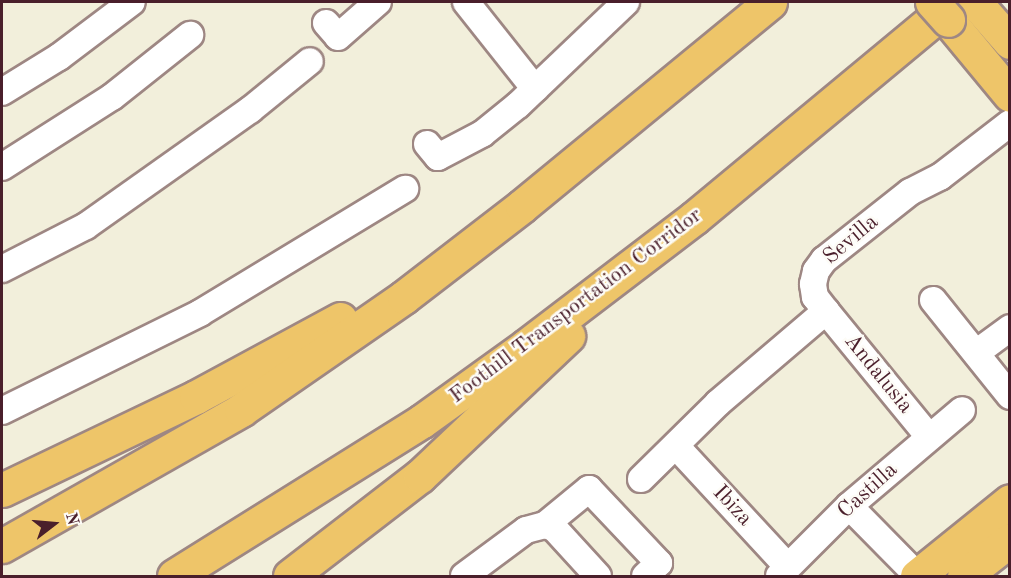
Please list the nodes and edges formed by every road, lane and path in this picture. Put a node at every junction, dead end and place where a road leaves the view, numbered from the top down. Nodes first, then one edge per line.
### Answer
1 (132, 2) edge
2 (378, 2) edge
3 (466, 2) edge
4 (626, 2) edge
5 (770, 2) edge
6 (932, 2) edge
7 (954, 2) edge
8 (975, 2) edge
9 (326, 23) dead end
10 (190, 35) dead end
11 (1008, 40) edge
12 (310, 62) dead end
13 (535, 89) junction
14 (2, 92) edge
15 (1009, 101) edge
16 (427, 144) dead end
17 (2, 167) edge
18 (405, 189) dead end
19 (694, 218) junction
20 (2, 269) edge
21 (404, 297) junction
22 (933, 300) dead end
23 (826, 312) junction
24 (1010, 328) edge
25 (976, 353) junction
26 (1010, 396) edge
27 (962, 410) dead end
28 (2, 411) edge
29 (929, 437) junction
30 (676, 446) junction
31 (641, 479) dead end
32 (2, 490) edge
33 (1010, 501) edge
34 (849, 506) junction
35 (545, 525) junction
36 (1010, 540) edge
37 (2, 546) edge
38 (783, 571) edge
39 (472, 574) edge
40 (174, 576) edge
41 (290, 576) edge
42 (598, 576) edge
43 (645, 576) edge
44 (917, 576) edge
45 (964, 576) edge

1 - 14 street
2 - 9 street
3 - 13 street
4 - 13 street
5 - 21 main road
6 - 15 main road, bridge
7 - 19 main road, Foothill Transportation Corridor
8 - 11 main road
10 - 17 street
12 - 20 street
13 - 16 street
15 - 23 street, Sevilla
18 - 28 street
19 - 40 main road, Foothill Transportation Corridor
19 - 41 main road
21 - 32 main road
21 - 37 main road
22 - 25 street
23 - 29 street, Andalusia
23 - 30 street
24 - 25 street
25 - 26 street
27 - 29 street, Castilla
29 - 34 street, Castilla
30 - 31 street
30 - 38 street, Ibiza
33 - 44 main road
34 - 38 street, Castilla
34 - 44 street
35 - 39 street
35 - 42 street
35 - 43 street
36 - 45 main road

